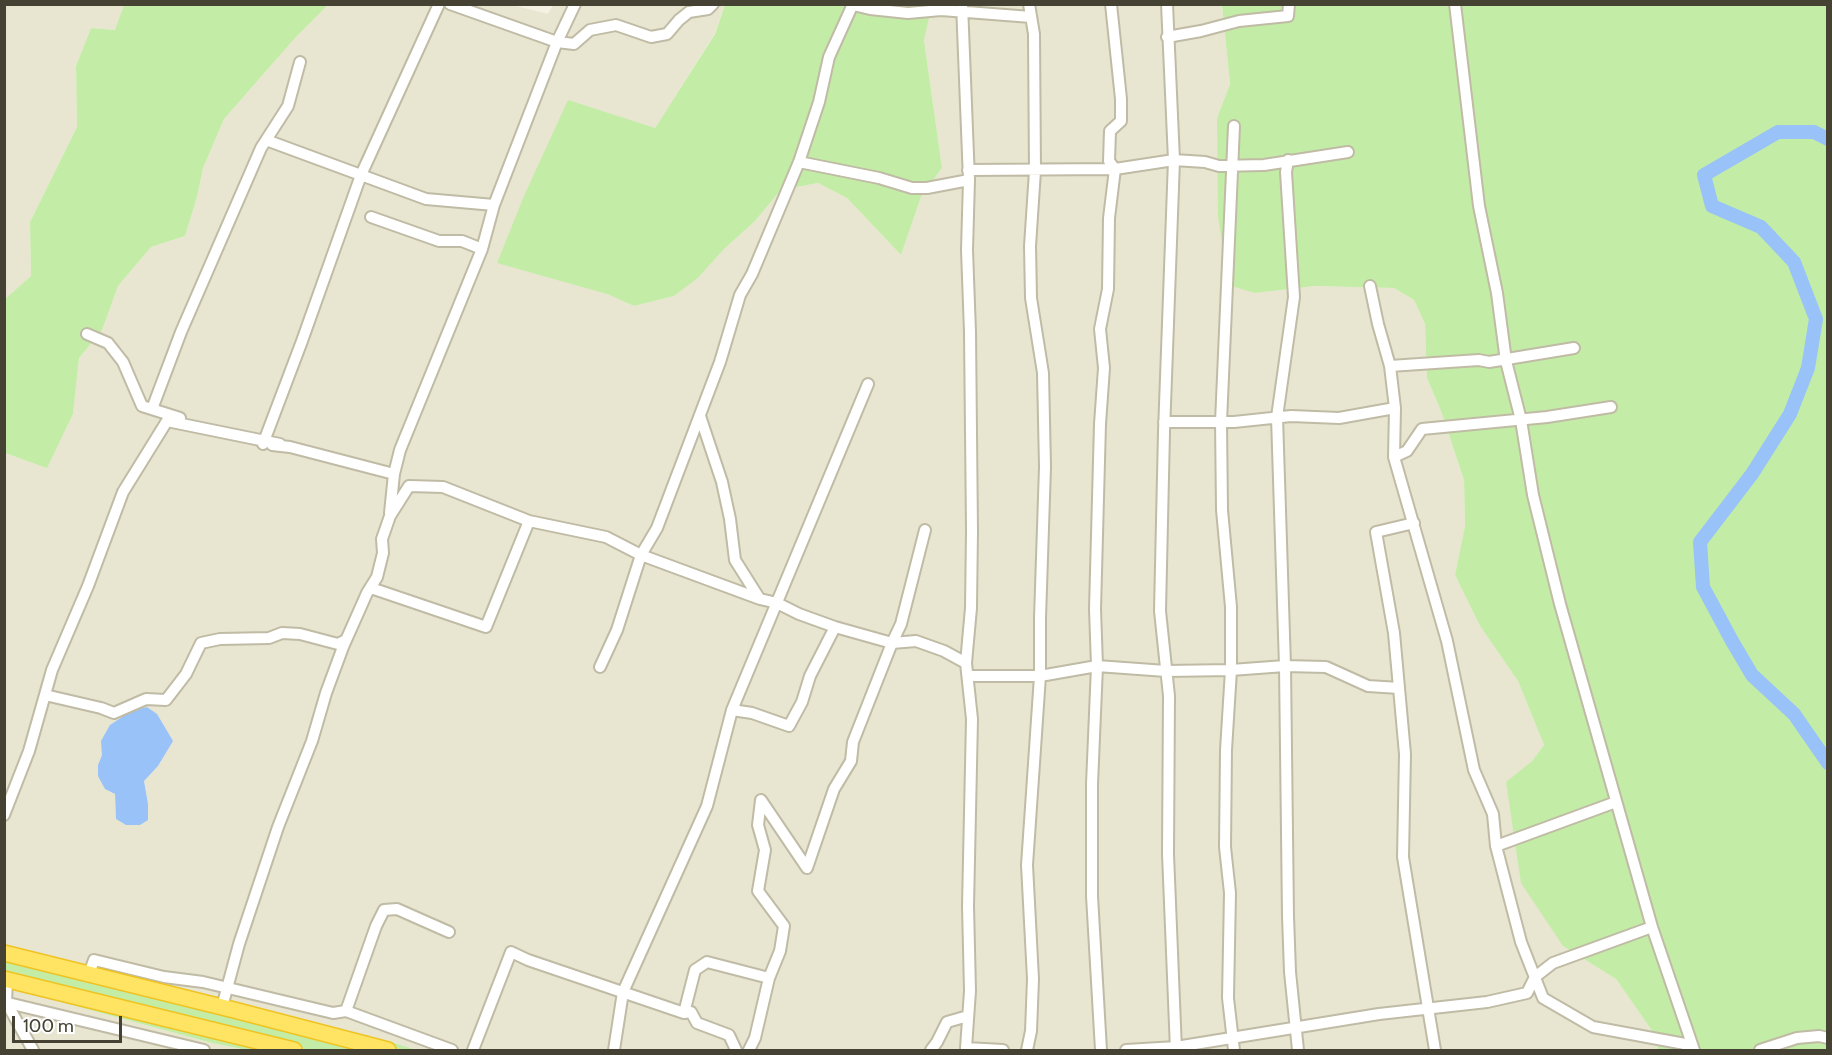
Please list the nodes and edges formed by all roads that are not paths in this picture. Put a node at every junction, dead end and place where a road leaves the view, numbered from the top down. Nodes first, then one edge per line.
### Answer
1 (439, 4) edge
2 (450, 4) edge
3 (575, 4) edge
4 (713, 4) edge
5 (1029, 4) edge
6 (1111, 4) edge
7 (1167, 4) edge
8 (1289, 4) edge
9 (1455, 4) edge
10 (853, 5) edge
11 (962, 8) edge
12 (1031, 17) junction
13 (1167, 37) junction
14 (557, 42) junction
15 (300, 62) dead end
16 (1234, 126) dead end
17 (266, 140) junction
18 (1348, 152) dead end
19 (1174, 160) junction
20 (1288, 160) junction
21 (799, 162) junction
22 (1115, 169) junction
23 (1035, 171) junction
24 (361, 175) junction
25 (969, 175) junction
26 (494, 205) junction
27 (371, 217) dead end
28 (482, 249) junction
29 (1370, 286) dead end
30 (87, 334) dead end
31 (1574, 348) dead end
32 (1506, 361) junction
33 (1390, 366) junction
34 (868, 384) dead end
35 (1611, 407) dead end
36 (1395, 408) junction
37 (152, 409) junction
38 (700, 416) junction
39 (1277, 417) junction
40 (1521, 420) junction
41 (1164, 422) junction
42 (263, 444) junction
43 (280, 444) dead end
44 (1394, 457) junction
45 (394, 474) junction
46 (390, 516) junction
47 (530, 521) junction
48 (1414, 523) junction
49 (925, 530) dead end
50 (641, 555) junction
51 (371, 588) junction
52 (760, 599) junction
53 (777, 603) junction
54 (836, 627) junction
55 (344, 641) dead end
56 (892, 643) junction
57 (966, 663) junction
58 (1097, 666) junction
59 (1285, 666) junction
60 (600, 667) dead end
61 (1232, 670) junction
62 (1166, 671) junction
63 (968, 676) junction
64 (1040, 676) junction
65 (1399, 688) junction
66 (45, 695) junction
67 (732, 710) junction
68 (1616, 802) junction
69 (4, 815) edge
70 (1496, 846) junction
71 (1652, 927) junction
72 (449, 932) dead end
73 (4, 953) edge
74 (89, 974) junction
75 (1535, 977) junction
76 (769, 978) junction
77 (6, 979) edge
78 (226, 987) junction
79 (623, 992) junction
80 (5, 1002) edge
81 (222, 1007) junction
82 (1428, 1008) junction
83 (346, 1011) junction
84 (684, 1013) junction
85 (968, 1016) junction
86 (1295, 1028) junction
87 (1233, 1038) junction
88 (1827, 1038) edge
89 (966, 1049) edge
90 (1176, 1049) edge
91 (33, 1050) edge
92 (204, 1050) edge
93 (294, 1050) edge
94 (387, 1050) edge
95 (452, 1050) edge
96 (473, 1050) edge
97 (614, 1050) edge
98 (736, 1050) edge
99 (749, 1050) edge
100 (931, 1050) edge
101 (1003, 1050) edge
102 (1027, 1050) edge
103 (1101, 1050) edge
104 (1126, 1050) edge
105 (1234, 1050) edge
106 (1298, 1050) edge
107 (1435, 1050) edge
108 (1689, 1050) edge
109 (1694, 1050) edge
110 (1760, 1050) edge

1 - 24 street
2 - 14 street
3 - 14 street
4 - 14 street
5 - 12 street
6 - 22 street
7 - 13 street
8 - 13 street
9 - 32 street
10 - 11 street
10 - 21 street
11 - 12 street
11 - 25 street
12 - 23 street
13 - 19 street
14 - 26 street
15 - 17 street
16 - 61 street
17 - 24 street
17 - 37 street
18 - 20 street
19 - 20 street
19 - 22 street
19 - 41 street
20 - 39 street
21 - 25 street
21 - 38 street
22 - 23 street
22 - 58 street
23 - 25 street
23 - 64 street
24 - 26 street
24 - 42 street
25 - 57 street
26 - 28 street
27 - 28 street
28 - 45 street
29 - 33 street
30 - 37 street
31 - 32 street
32 - 33 street
32 - 40 street
33 - 36 street
34 - 53 street
35 - 40 street
36 - 39 street
36 - 44 street
37 - 42 street
38 - 50 street
38 - 52 street
39 - 41 street
39 - 59 street
40 - 44 street
40 - 68 street
41 - 62 street
42 - 45 street
43 - 66 street
44 - 48 street
45 - 46 street
46 - 47 street
46 - 51 street
47 - 50 street
47 - 51 street
48 - 65 street
48 - 70 street
49 - 56 street
50 - 52 street
50 - 60 street
51 - 78 street
52 - 53 street
53 - 54 street
53 - 67 street
54 - 56 street
54 - 67 street
55 - 66 street
56 - 57 street
56 - 76 street
57 - 63 street
58 - 62 street
58 - 64 street
58 - 103 street
59 - 61 street
59 - 65 street
59 - 86 street
61 - 62 street
61 - 87 street
62 - 90 street
63 - 64 street
63 - 85 street
64 - 102 street
65 - 82 street
66 - 69 street
67 - 79 street
68 - 70 street
68 - 71 street
70 - 75 street
71 - 75 street
71 - 109 street
72 - 83 street
73 - 74 highway
74 - 78 street
74 - 81 highway
75 - 82 street
75 - 108 street
76 - 84 street
76 - 99 street
77 - 80 street
77 - 93 highway
78 - 81 street
78 - 83 street
79 - 84 street
79 - 96 street
79 - 97 street
80 - 91 street
80 - 92 street
81 - 94 highway
82 - 86 street
82 - 107 street
83 - 95 street
84 - 98 street
85 - 89 street
85 - 100 street
86 - 87 street
86 - 106 street
87 - 90 street
87 - 105 street
88 - 110 street
89 - 101 street
90 - 104 street

